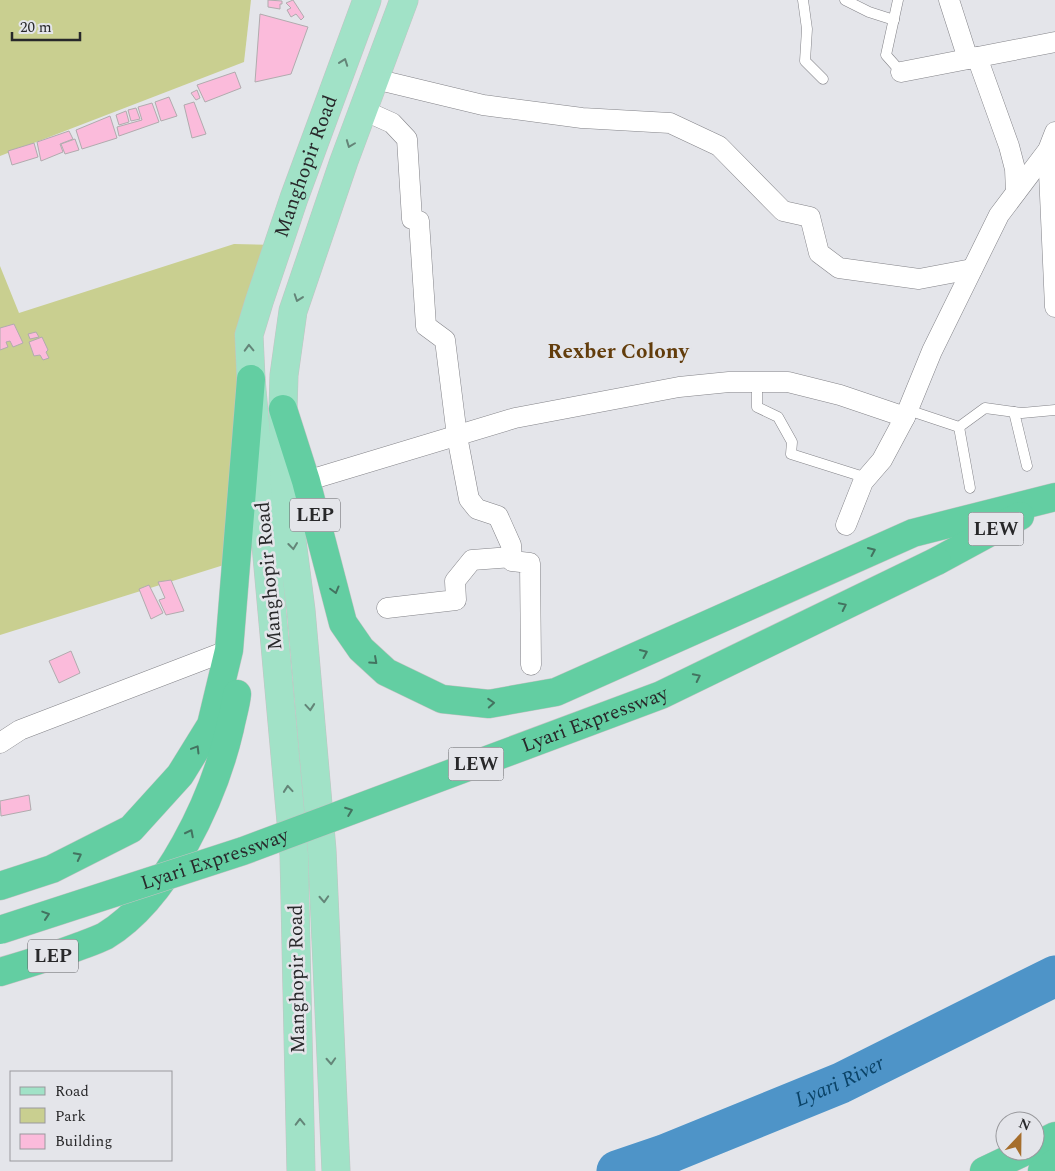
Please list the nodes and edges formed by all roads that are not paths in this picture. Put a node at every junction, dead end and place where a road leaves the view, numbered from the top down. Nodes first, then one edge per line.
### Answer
1 (367, 0) edge
2 (404, 0) edge
3 (803, 0) edge
4 (845, 0) edge
5 (898, 0) edge
6 (949, 0) edge
7 (894, 20) junction
8 (1055, 42) edge
9 (972, 58) junction
10 (901, 72) joint
11 (823, 79) dead end
12 (375, 80) junction
13 (363, 110) junction
14 (1052, 141) edge
15 (1016, 192) junction
16 (972, 269) junction
17 (1055, 307) edge
18 (251, 379) junction
19 (757, 382) junction
20 (282, 409) junction
21 (1055, 410) edge
22 (1014, 412) junction
23 (906, 413) junction
24 (959, 427) junction
25 (457, 436) junction
26 (1027, 466) dead end
27 (866, 478) junction
28 (306, 481) junction
29 (970, 488) dead end
30 (1055, 497) edge
31 (240, 521) junction
32 (846, 525) dead end
33 (512, 557) junction
34 (387, 608) dead end
35 (343, 623) joint
36 (229, 650) junction
37 (532, 665) dead end
38 (0, 743) edge
39 (0, 886) edge
40 (0, 930) edge
41 (0, 972) edge
42 (1005, 1161) edge
43 (1055, 1163) edge
44 (301, 1171) edge
45 (336, 1171) edge
46 (984, 1171) edge
47 (1042, 1171) edge

18 -> 1 main road, Manghopir Road
2 - 12 main road, Manghopir Road
3 - 11 lane
4 - 7 lane
5 - 7 lane
6 - 9 street
7 - 10 lane
8 - 9 street
9 - 10 street
9 - 15 street
12 - 13 main road, Manghopir Road
12 - 16 street
13 -> 20 main road, Manghopir Road
13 - 25 street
14 - 15 street
14 - 17 street
15 - 16 street
16 - 23 street
18 - 31 highway
44 -> 18 main road, Manghopir Road
19 - 23 street
19 - 25 street
19 - 27 lane
20 - 28 highway, LEP
20 -> 45 main road, Manghopir Road
21 - 22 lane
22 - 24 lane
22 - 26 lane
23 - 24 lane
23 - 27 street
24 - 29 lane
25 - 28 street
25 - 33 street
27 - 32 street
28 -> 35 highway, LEP
35 -> 30 highway, LEW
40 -> 30 highway, Lyari Expressway / LEW, bridge
31 - 36 highway
41 -> 31 highway, LEP
33 - 34 street
33 - 37 street
36 - 38 street
39 -> 36 highway
42 - 46 highway
43 - 47 highway

